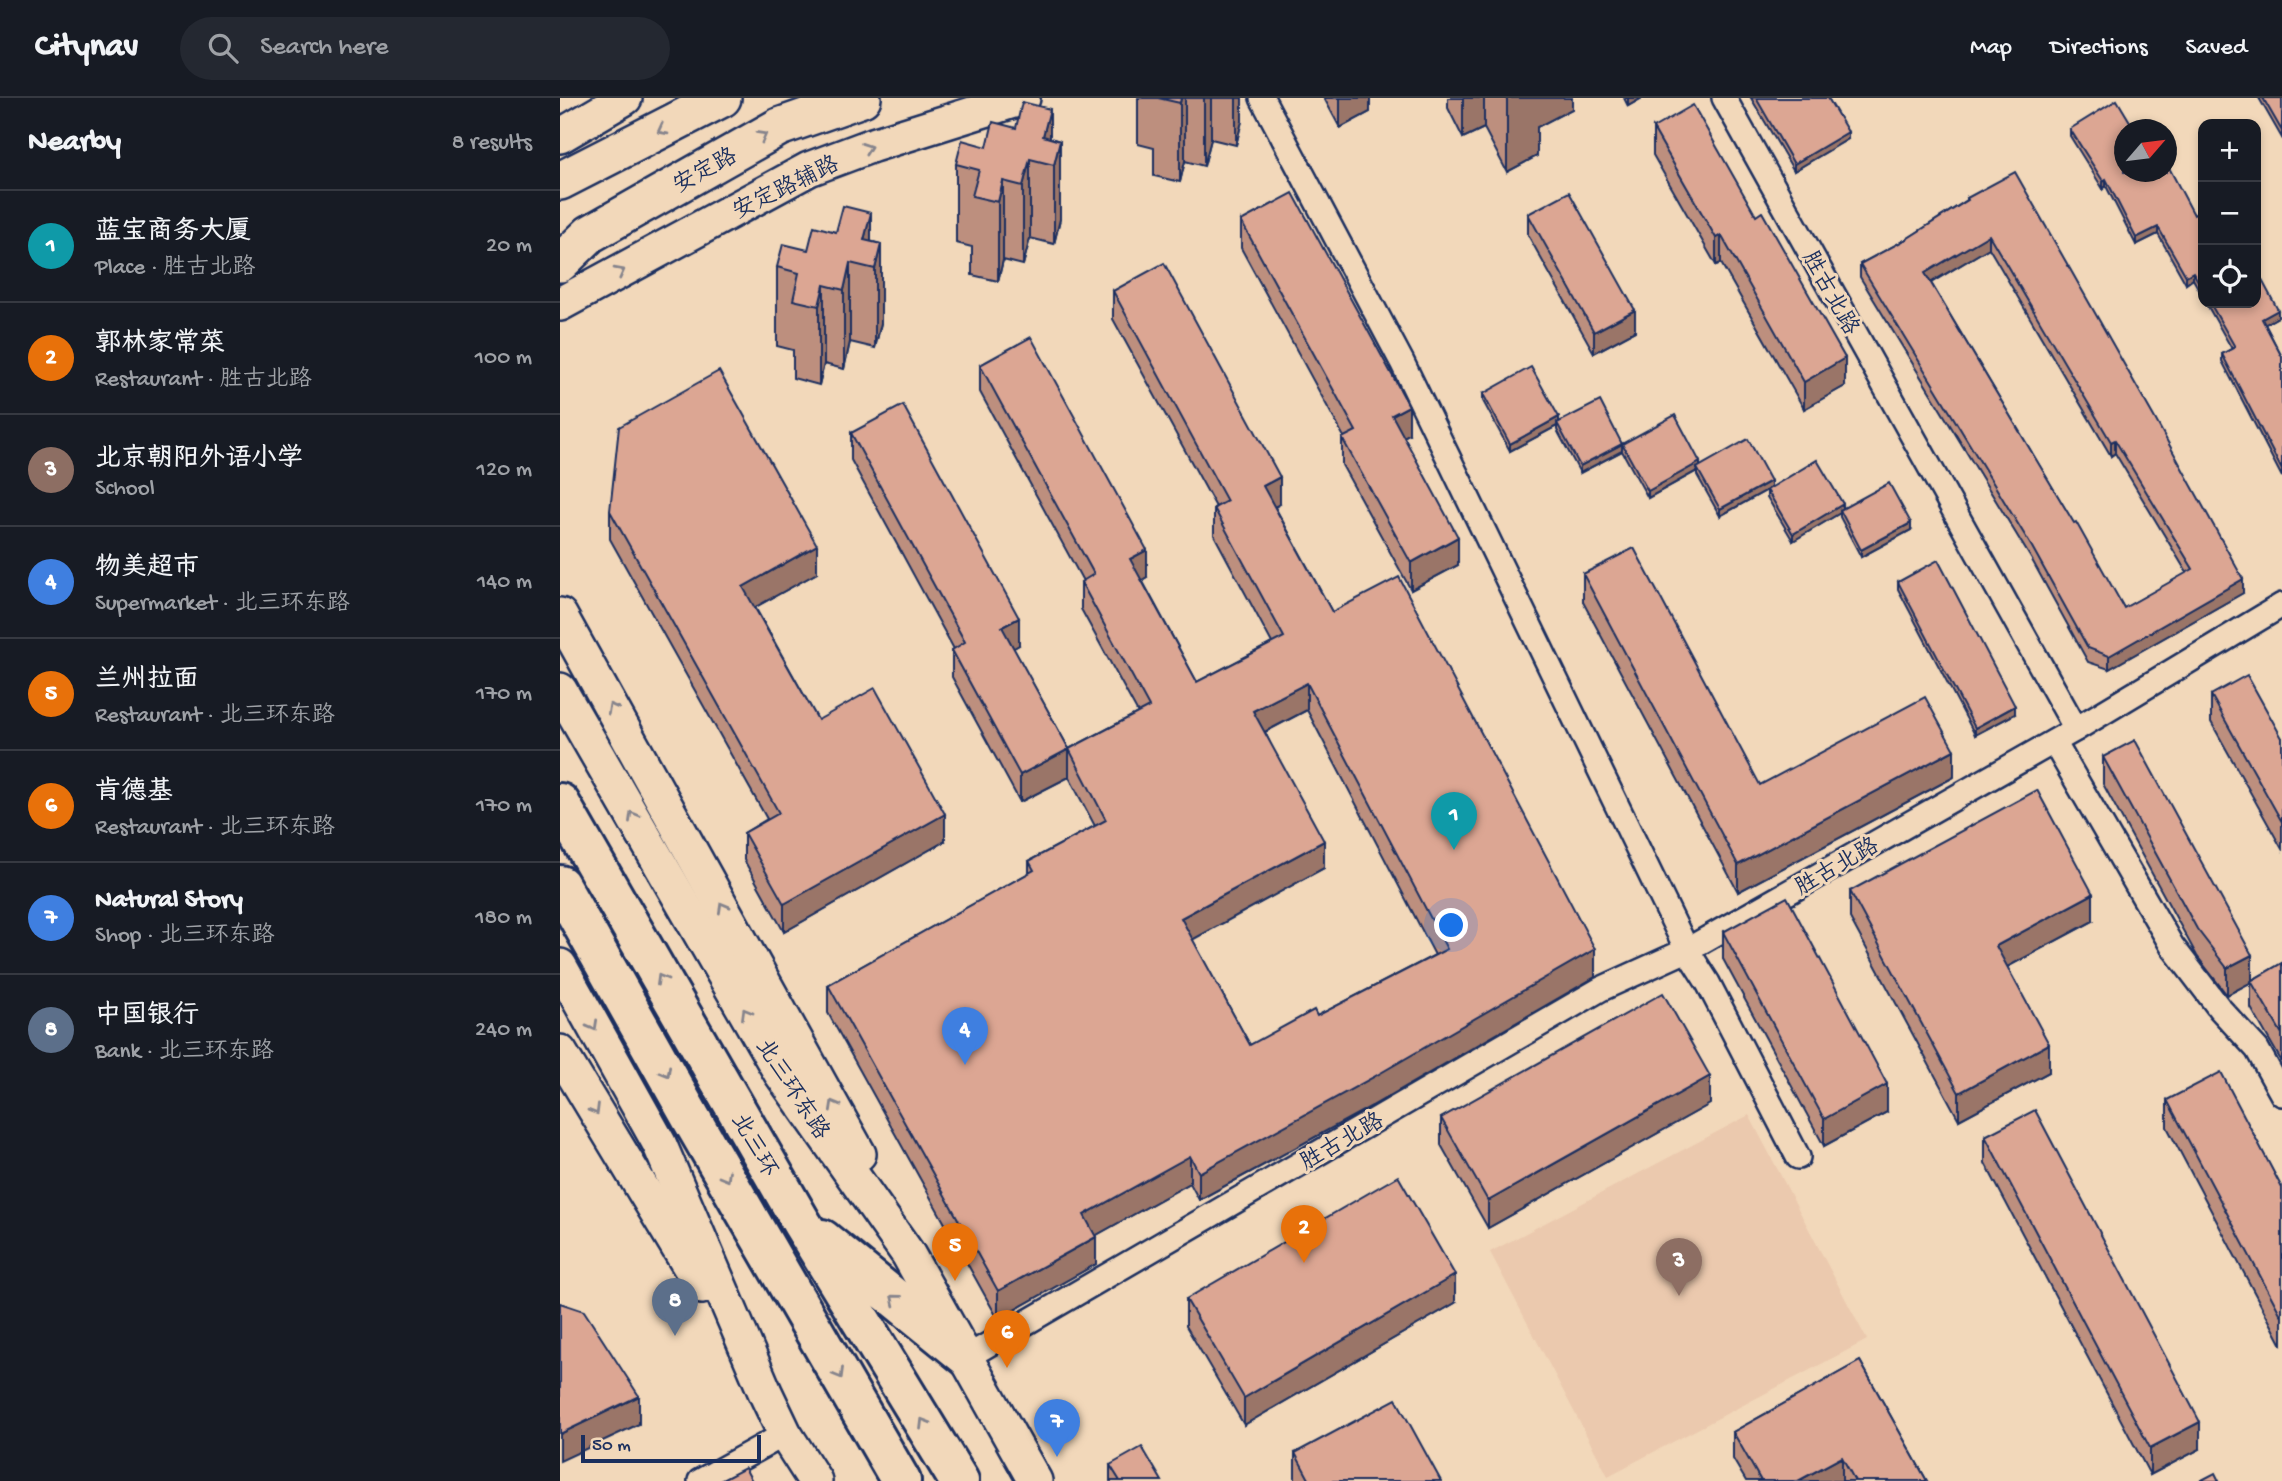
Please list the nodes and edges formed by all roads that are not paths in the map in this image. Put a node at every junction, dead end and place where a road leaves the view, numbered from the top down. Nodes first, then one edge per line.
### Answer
1 (625, 98) edge
2 (722, 98) edge
3 (862, 98) edge
4 (1023, 98) edge
5 (1262, 98) edge
6 (1724, 98) edge
7 (560, 136) edge
8 (560, 181) edge
9 (560, 263) edge
10 (560, 304) edge
11 (2282, 605) edge
12 (560, 615) edge
13 (560, 690) edge
14 (2076, 730) junction
15 (2054, 742) junction
16 (560, 803) edge
17 (560, 885) edge
18 (1687, 950) junction
19 (560, 967) edge
20 (560, 1052) edge
21 (2282, 1094) edge
22 (1798, 1157) dead end
23 (801, 1222) junction
24 (908, 1254) junction
25 (967, 1357) junction
26 (765, 1392) junction
27 (785, 1434) junction
28 (700, 1481) edge
29 (815, 1481) edge
30 (901, 1481) edge
31 (959, 1481) edge
32 (1035, 1481) edge

1 - 7 street
2 -> 8 main road
9 -> 3 main road, 安定路
10 -> 4 street, 安定路辅路
5 - 18 street
6 - 14 street, 胜古北路
11 - 14 street
24 -> 12 street
24 -> 13 street, 北三环东路
14 - 15 street, 胜古北路
15 - 18 street, 胜古北路
15 - 21 street
23 -> 16 highway, 北三环
17 -> 30 highway, 北三环
18 - 22 street
18 - 25 street, 胜古北路
19 -> 26 street
20 -> 26 street
25 -> 23 highway
31 -> 23 highway, 北三环
24 - 25 street, 北三环东路
25 - 32 street, 北三环东路
26 - 27 street
27 - 28 street
27 - 29 street

